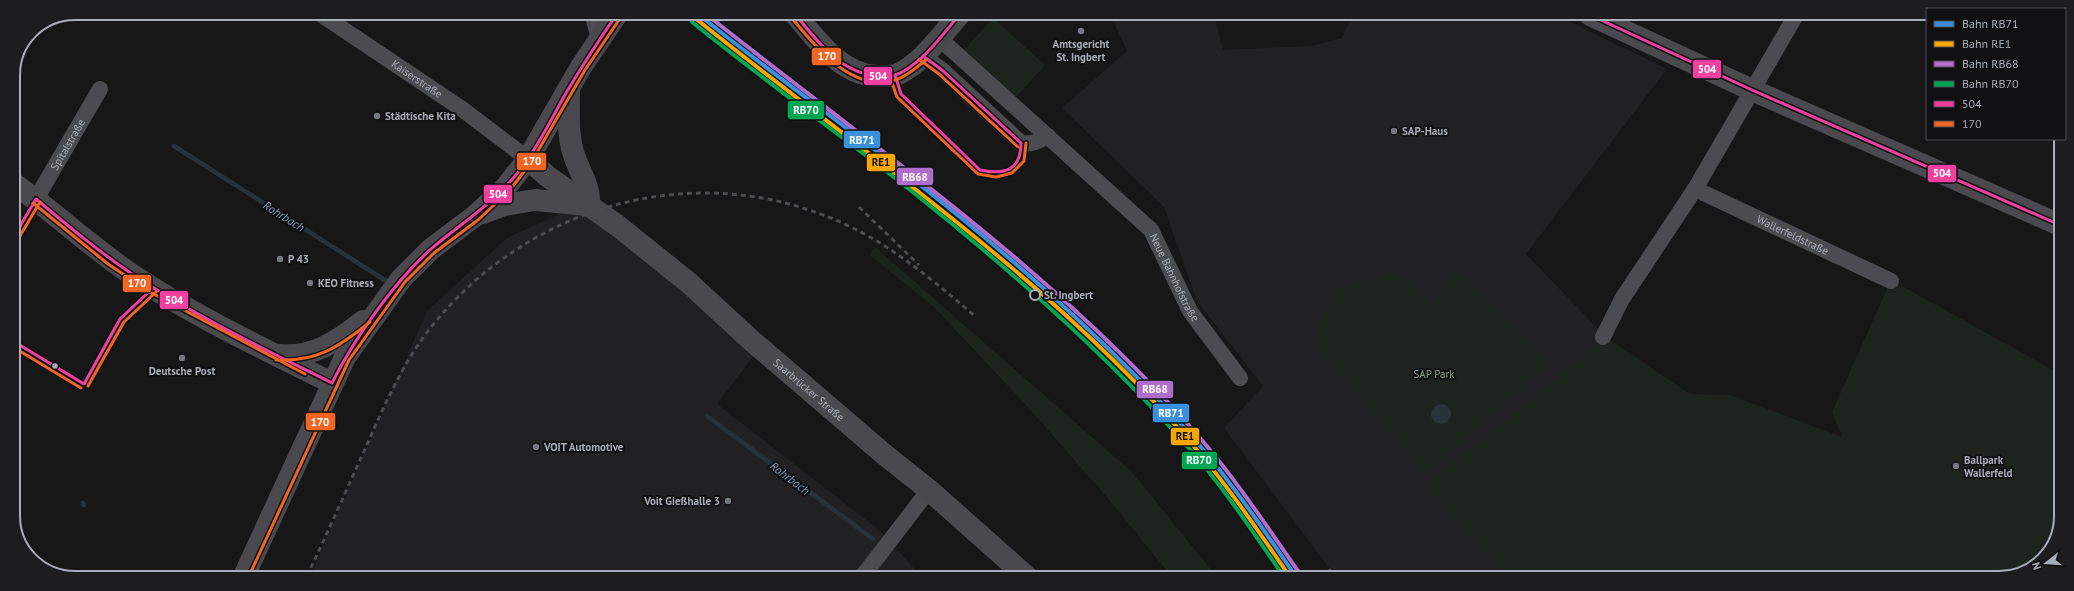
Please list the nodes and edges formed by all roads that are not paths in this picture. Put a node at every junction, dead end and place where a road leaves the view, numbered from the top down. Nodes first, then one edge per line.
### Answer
1 (330, 20) edge
2 (597, 20) edge
3 (613, 20) edge
4 (800, 20) edge
5 (955, 20) edge
6 (1601, 20) edge
7 (1793, 20) edge
8 (601, 37) junction
9 (939, 38) junction
10 (923, 56) junction
11 (100, 89) dead end
12 (569, 90) junction
13 (1752, 90) junction
14 (1048, 136) junction
15 (528, 159) junction
16 (20, 188) edge
17 (1695, 189) junction
18 (36, 199) junction
19 (590, 205) junction
20 (475, 216) junction
21 (2054, 222) edge
22 (1891, 281) dead end
23 (382, 305) junction
24 (1603, 337) dead end
25 (276, 355) junction
26 (1240, 378) dead end
27 (332, 383) junction
28 (929, 490) junction
29 (246, 571) edge
30 (867, 571) edge
31 (1020, 571) edge

1 - 15 street, Kaiserstraße
2 - 8 street
3 - 8 main road
4 - 10 main road
5 - 9 main road
6 - 13 main road
7 - 13 street
8 - 12 main road
9 - 10 main road
9 - 14 street, Neue Bahnhofstraße
10 - 14 street
11 - 18 street, Spitalstraße
12 - 15 main road
12 - 19 main road
13 - 17 street
13 - 21 main road
14 - 26 street, Neue Bahnhofstraße
15 - 19 main road, Kaiserstraße
15 - 20 main road
16 - 18 main road
17 - 22 street, Wallerfeldstraße
17 - 24 street
18 - 25 main road
19 - 20 main road
19 - 28 main road, Saarbrücker Straße
20 - 23 main road
23 - 25 main road
23 - 27 main road
25 - 27 main road
27 - 29 main road
28 - 30 street
28 - 31 main road, Saarbrücker Straße

